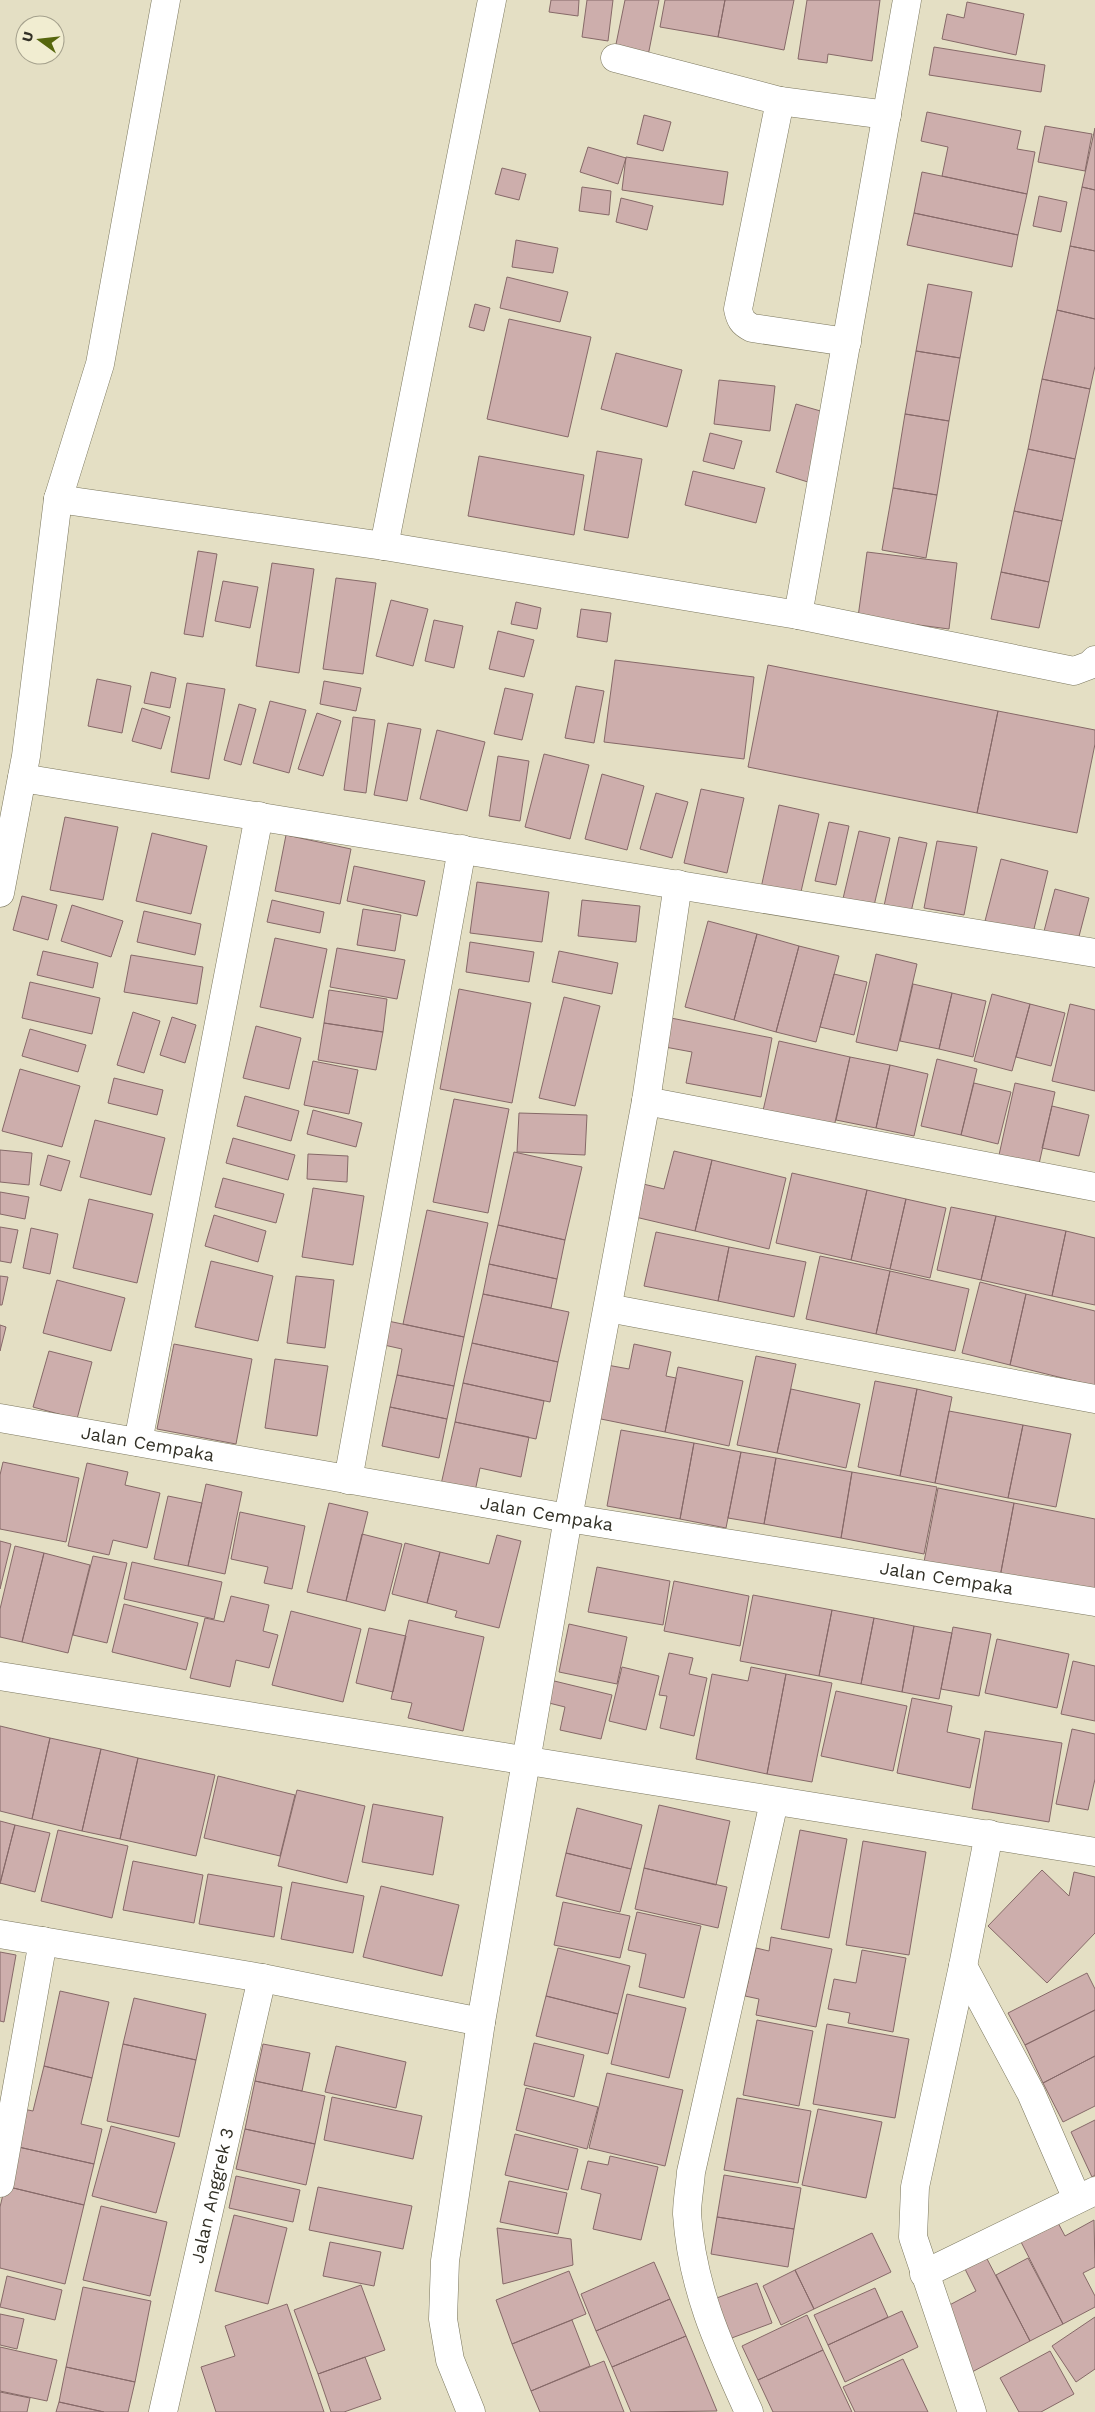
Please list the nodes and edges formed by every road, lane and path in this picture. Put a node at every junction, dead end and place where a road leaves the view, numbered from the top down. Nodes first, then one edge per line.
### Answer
1 (166, 0) edge
2 (492, 0) edge
3 (907, 0) edge
4 (615, 58) dead end
5 (780, 101) junction
6 (887, 115) junction
7 (847, 342) junction
8 (58, 499) junction
9 (384, 546) junction
10 (798, 615) junction
11 (1095, 660) edge
12 (22, 778) junction
13 (259, 816) junction
14 (462, 849) junction
15 (678, 884) junction
16 (0, 893) edge
17 (1095, 953) edge
18 (646, 1101) junction
19 (1095, 1187) edge
20 (608, 1308) junction
21 (1095, 1399) edge
22 (0, 1418) edge
23 (138, 1442) junction
24 (348, 1480) junction
25 (568, 1518) junction
26 (1095, 1602) edge
27 (0, 1676) edge
28 (528, 1761) junction
29 (774, 1802) junction
30 (989, 1834) junction
31 (1095, 1852) edge
32 (0, 1934) edge
33 (43, 1941) junction
34 (963, 1966) junction
35 (262, 1978) junction
36 (481, 2022) junction
37 (0, 2183) edge
38 (1086, 2195) edge
39 (924, 2274) junction
40 (163, 2412) edge
41 (471, 2412) edge
42 (749, 2412) edge
43 (972, 2412) edge

1 - 8 street
2 - 9 street
3 - 6 street
4 - 5 street
5 - 6 street
5 - 7 street
6 - 7 street
7 - 10 street
8 - 9 street
8 - 12 street
9 - 10 street
10 - 11 street
12 - 13 street
12 - 16 street
13 - 14 street
13 - 23 street
14 - 15 street
14 - 24 street
15 - 17 street
15 - 18 street
18 - 19 street
18 - 20 street
20 - 21 street
20 - 25 street
22 - 23 street, Jalan Cempaka
23 - 24 street, Jalan Cempaka
24 - 25 street, Jalan Cempaka
25 - 26 street, Jalan Cempaka
25 - 28 street
27 - 28 street
28 - 29 street
28 - 36 street
29 - 30 street
29 - 42 street
30 - 31 street
30 - 34 street
32 - 33 street
33 - 35 street
33 - 37 street
34 - 38 street
34 - 39 street
35 - 36 street
35 - 40 street, Jalan Anggrek 3
36 - 41 street
38 - 39 street
39 - 43 street

